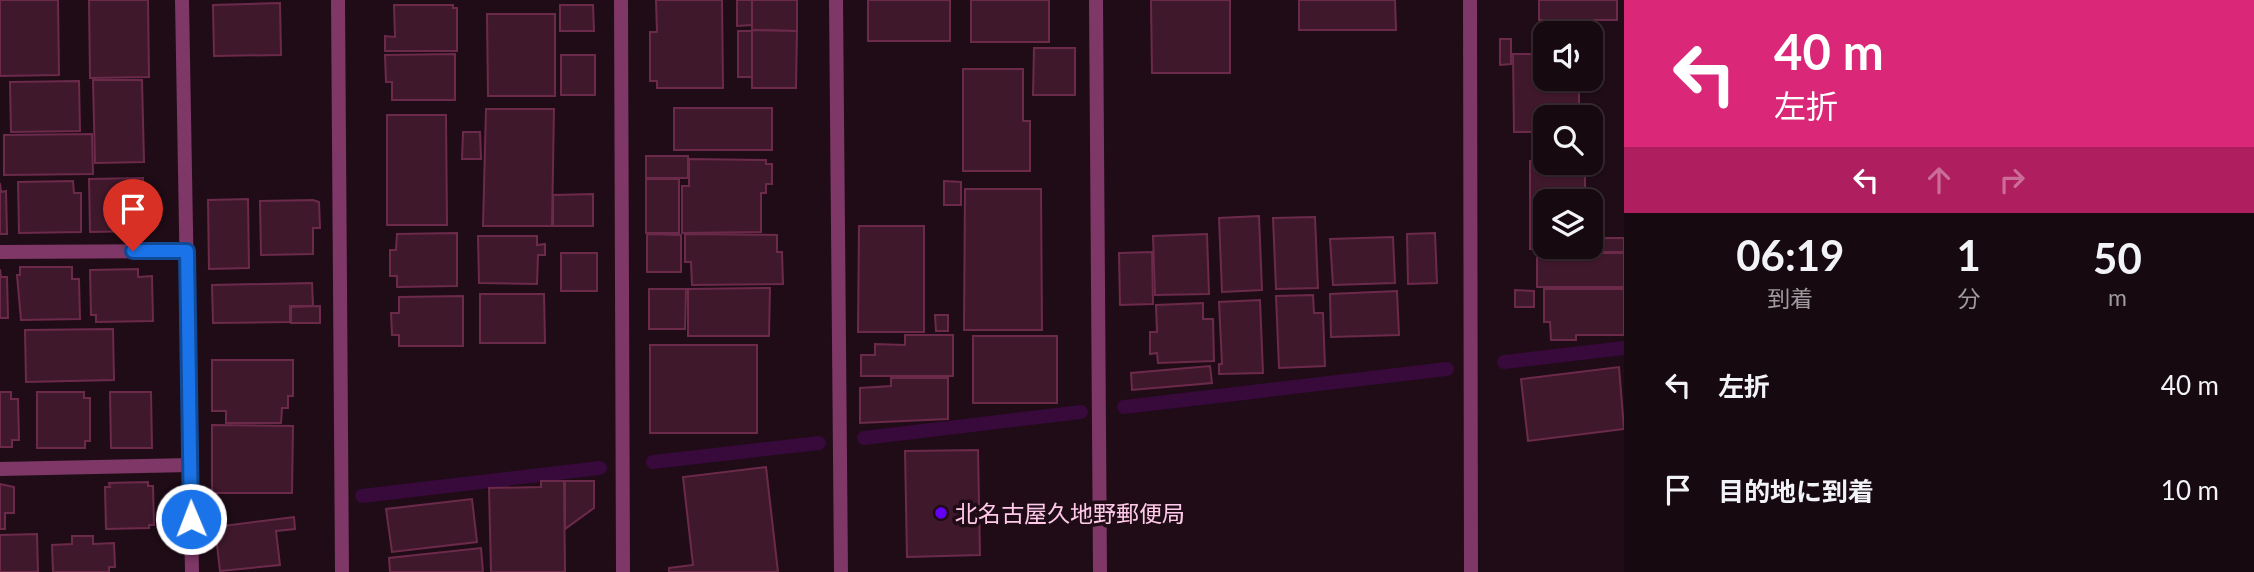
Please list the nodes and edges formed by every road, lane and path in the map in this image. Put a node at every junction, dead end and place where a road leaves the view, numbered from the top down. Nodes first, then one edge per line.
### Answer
1 (182, 0) edge
2 (338, 0) edge
3 (621, 0) edge
4 (836, 0) edge
5 (1096, 0) edge
6 (1470, 0) edge
7 (187, 251) junction
8 (0, 252) edge
9 (191, 465) junction
10 (0, 469) edge
11 (192, 572) edge
12 (342, 572) edge
13 (623, 572) edge
14 (841, 572) edge
15 (1100, 572) edge
16 (1471, 572) edge

1 - 7 street
2 - 12 street
3 - 13 street
4 - 14 street
5 - 15 street
6 - 16 street
7 - 8 street
7 - 9 street
9 - 10 street
9 - 11 street

